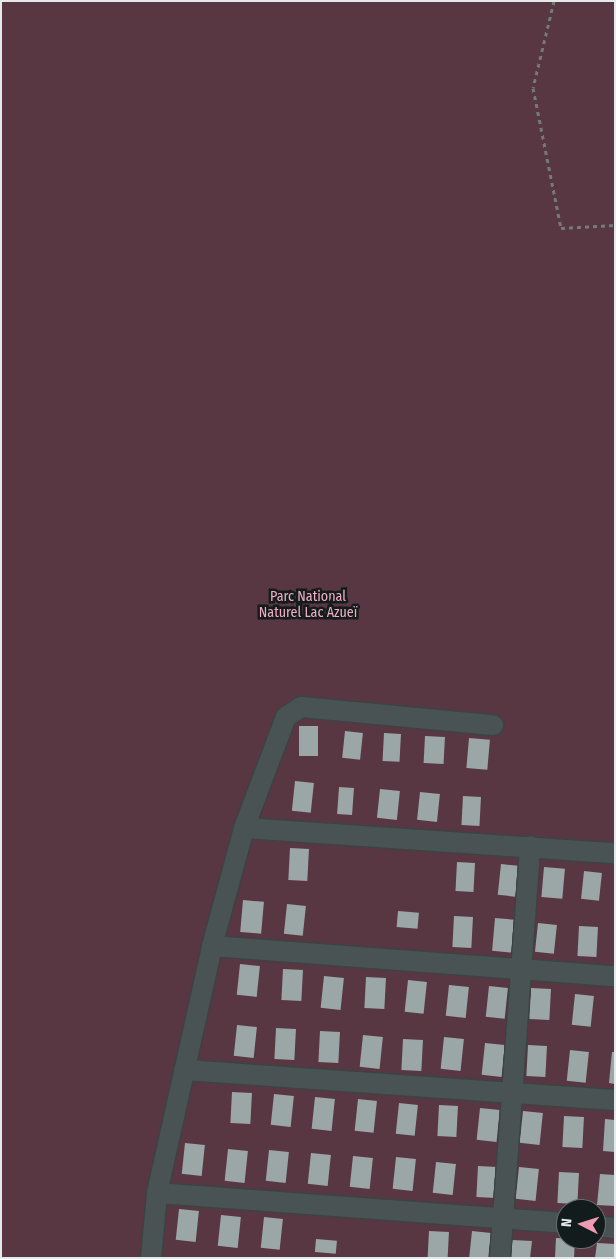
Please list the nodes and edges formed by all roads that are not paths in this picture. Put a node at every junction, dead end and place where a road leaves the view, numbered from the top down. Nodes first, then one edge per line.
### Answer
1 (493, 725) dead end
2 (244, 828) junction
3 (530, 846) junction
4 (615, 853) edge
5 (212, 946) junction
6 (521, 972) junction
7 (615, 976) edge
8 (184, 1070) junction
9 (512, 1094) junction
10 (615, 1100) edge
11 (157, 1193) junction
12 (503, 1218) junction
13 (556, 1222) edge
14 (151, 1258) edge
15 (500, 1258) edge

1 - 2 street
2 - 3 street
2 - 5 street
3 - 4 street
3 - 6 street
5 - 6 street
5 - 8 street
6 - 7 street
6 - 9 street
8 - 9 street
8 - 11 street
9 - 10 street
9 - 12 street
11 - 12 street
11 - 14 street
12 - 13 street
12 - 15 street

